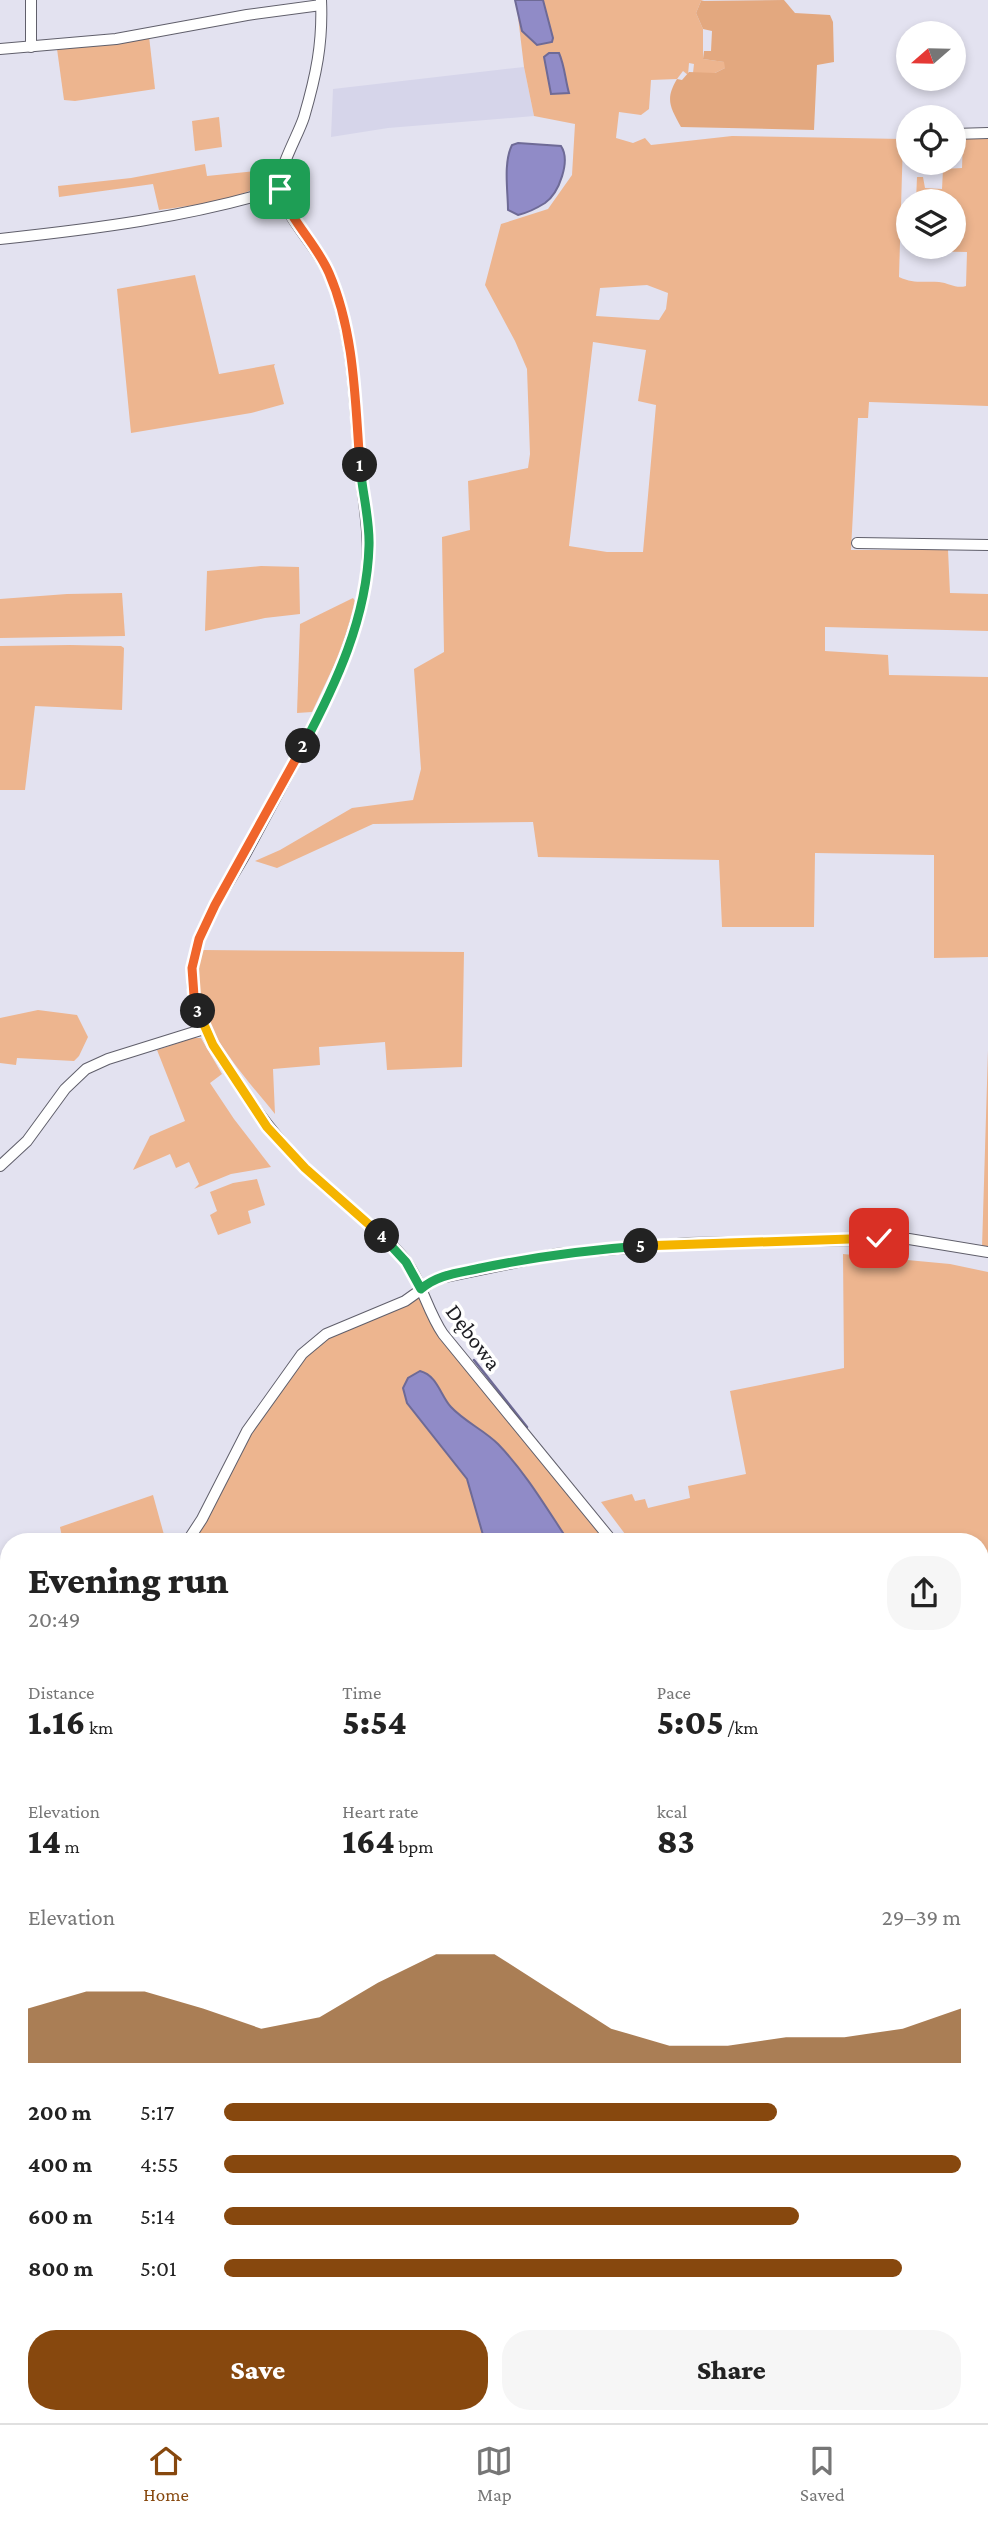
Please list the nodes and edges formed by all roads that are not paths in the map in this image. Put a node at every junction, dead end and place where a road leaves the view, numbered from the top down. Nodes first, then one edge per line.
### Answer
1 (31, 0) edge
2 (321, 3) edge
3 (31, 47) junction
4 (0, 49) edge
5 (988, 133) edge
6 (966, 134) edge
7 (280, 189) junction
8 (0, 239) edge
9 (857, 544) dead end
10 (988, 545) edge
11 (204, 1029) junction
12 (0, 1166) edge
13 (988, 1252) edge
14 (421, 1289) junction
15 (193, 1533) edge
16 (606, 1533) edge

1 - 3 street
2 - 3 street
2 - 7 street
3 - 4 street
5 - 6 street
7 - 8 street
7 - 11 street, Dębowa
9 - 10 street
11 - 12 street
11 - 14 street, Dębowa
13 - 14 street
14 - 15 street
14 - 16 street, Dębowa

